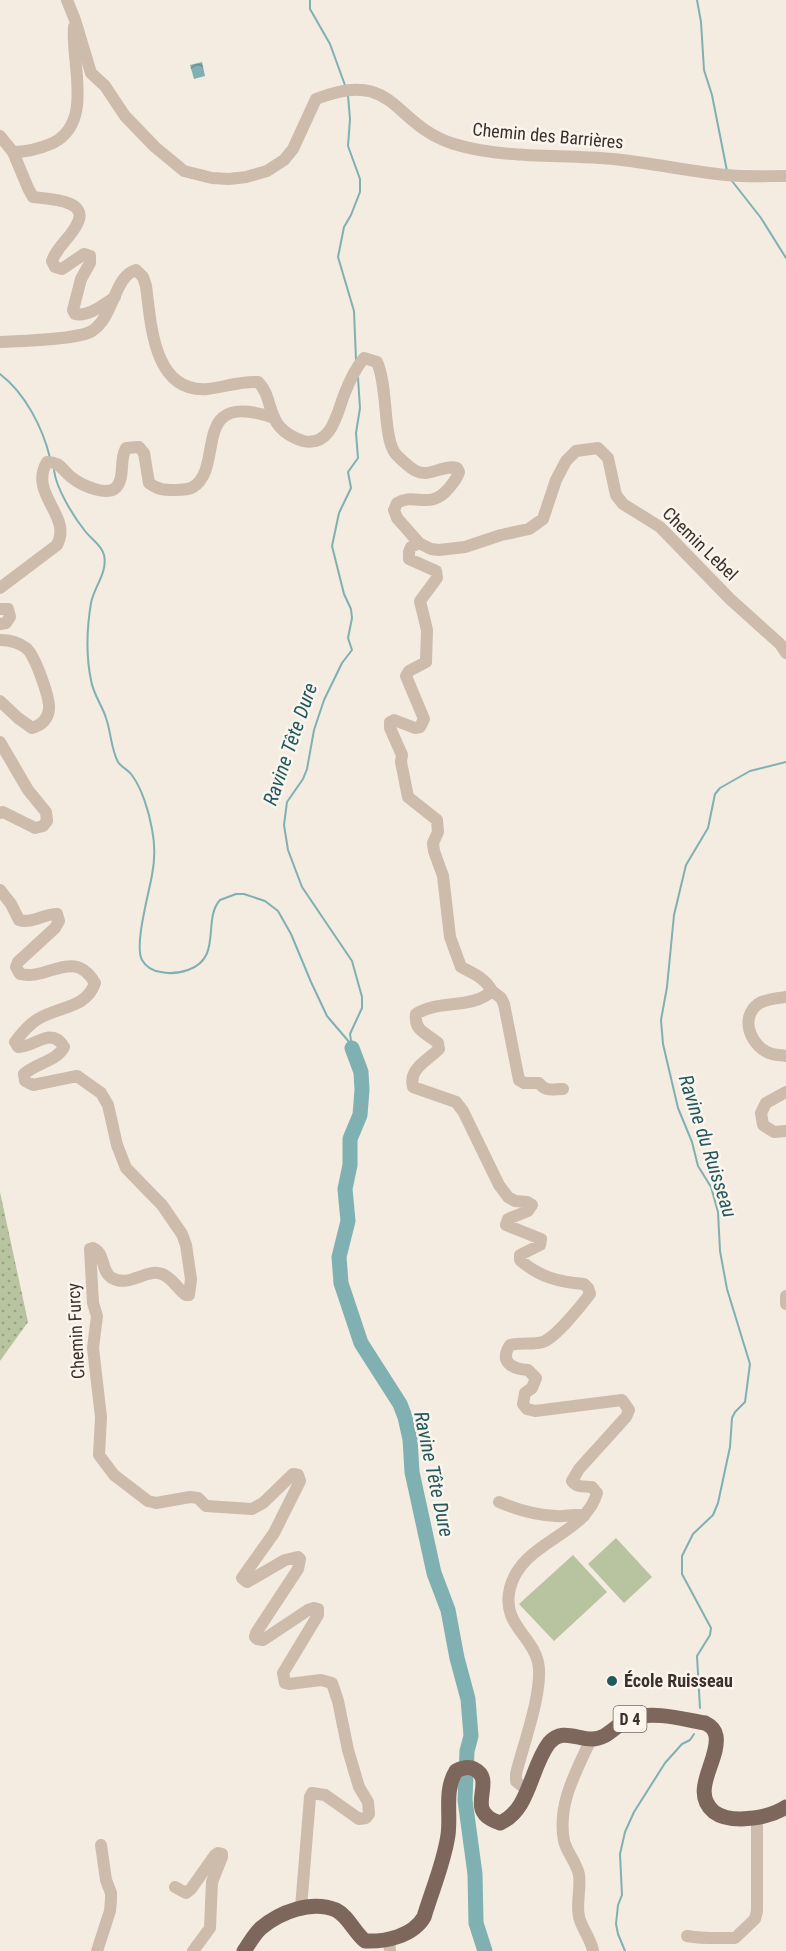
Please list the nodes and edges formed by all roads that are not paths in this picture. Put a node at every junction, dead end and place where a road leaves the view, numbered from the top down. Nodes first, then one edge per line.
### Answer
1 (67, 0) edge
2 (75, 20) junction
3 (0, 136) edge
4 (13, 152) junction
5 (786, 176) edge
6 (116, 296) junction
7 (0, 342) edge
8 (274, 418) junction
9 (419, 543) junction
10 (0, 588) edge
11 (0, 609) edge
12 (0, 624) edge
13 (0, 640) edge
14 (786, 653) edge
15 (0, 701) edge
16 (0, 742) edge
17 (0, 813) edge
18 (0, 890) edge
19 (492, 991) junction
20 (786, 997) edge
21 (786, 1056) edge
22 (563, 1089) dead end
23 (786, 1092) edge
24 (786, 1131) edge
25 (786, 1296) edge
26 (786, 1304) edge
27 (499, 1502) dead end
28 (584, 1516) junction
29 (591, 1739) junction
30 (527, 1790) junction
31 (786, 1807) edge
32 (757, 1818) junction
33 (101, 1845) dead end
34 (175, 1887) dead end
35 (300, 1908) junction
36 (687, 1936) dead end
37 (390, 1945) edge
38 (96, 1951) edge
39 (194, 1951) edge
40 (244, 1951) edge
41 (593, 1951) edge

1 - 2 street, Chemin des Barrières
2 - 4 street
2 - 5 street, Chemin des Barrières
3 - 4 street
4 - 6 street
6 - 7 street
6 - 8 street
8 - 9 street
8 - 10 street
9 - 14 street, Chemin Lebel
9 - 19 street
11 - 12 street
13 - 15 street
16 - 17 street
18 - 35 street, Chemin Furcy
19 - 22 street
19 - 28 street
20 - 21 street
23 - 24 street
25 - 26 street
27 - 28 street
28 - 30 street
29 - 30 main road, D 4
29 - 32 main road, D 4
29 - 41 street
30 - 37 main road, D 4
31 - 32 main road, D 4
32 - 36 street
33 - 38 street
34 - 39 street
35 - 37 main road, D 4
35 - 40 main road, D 4

